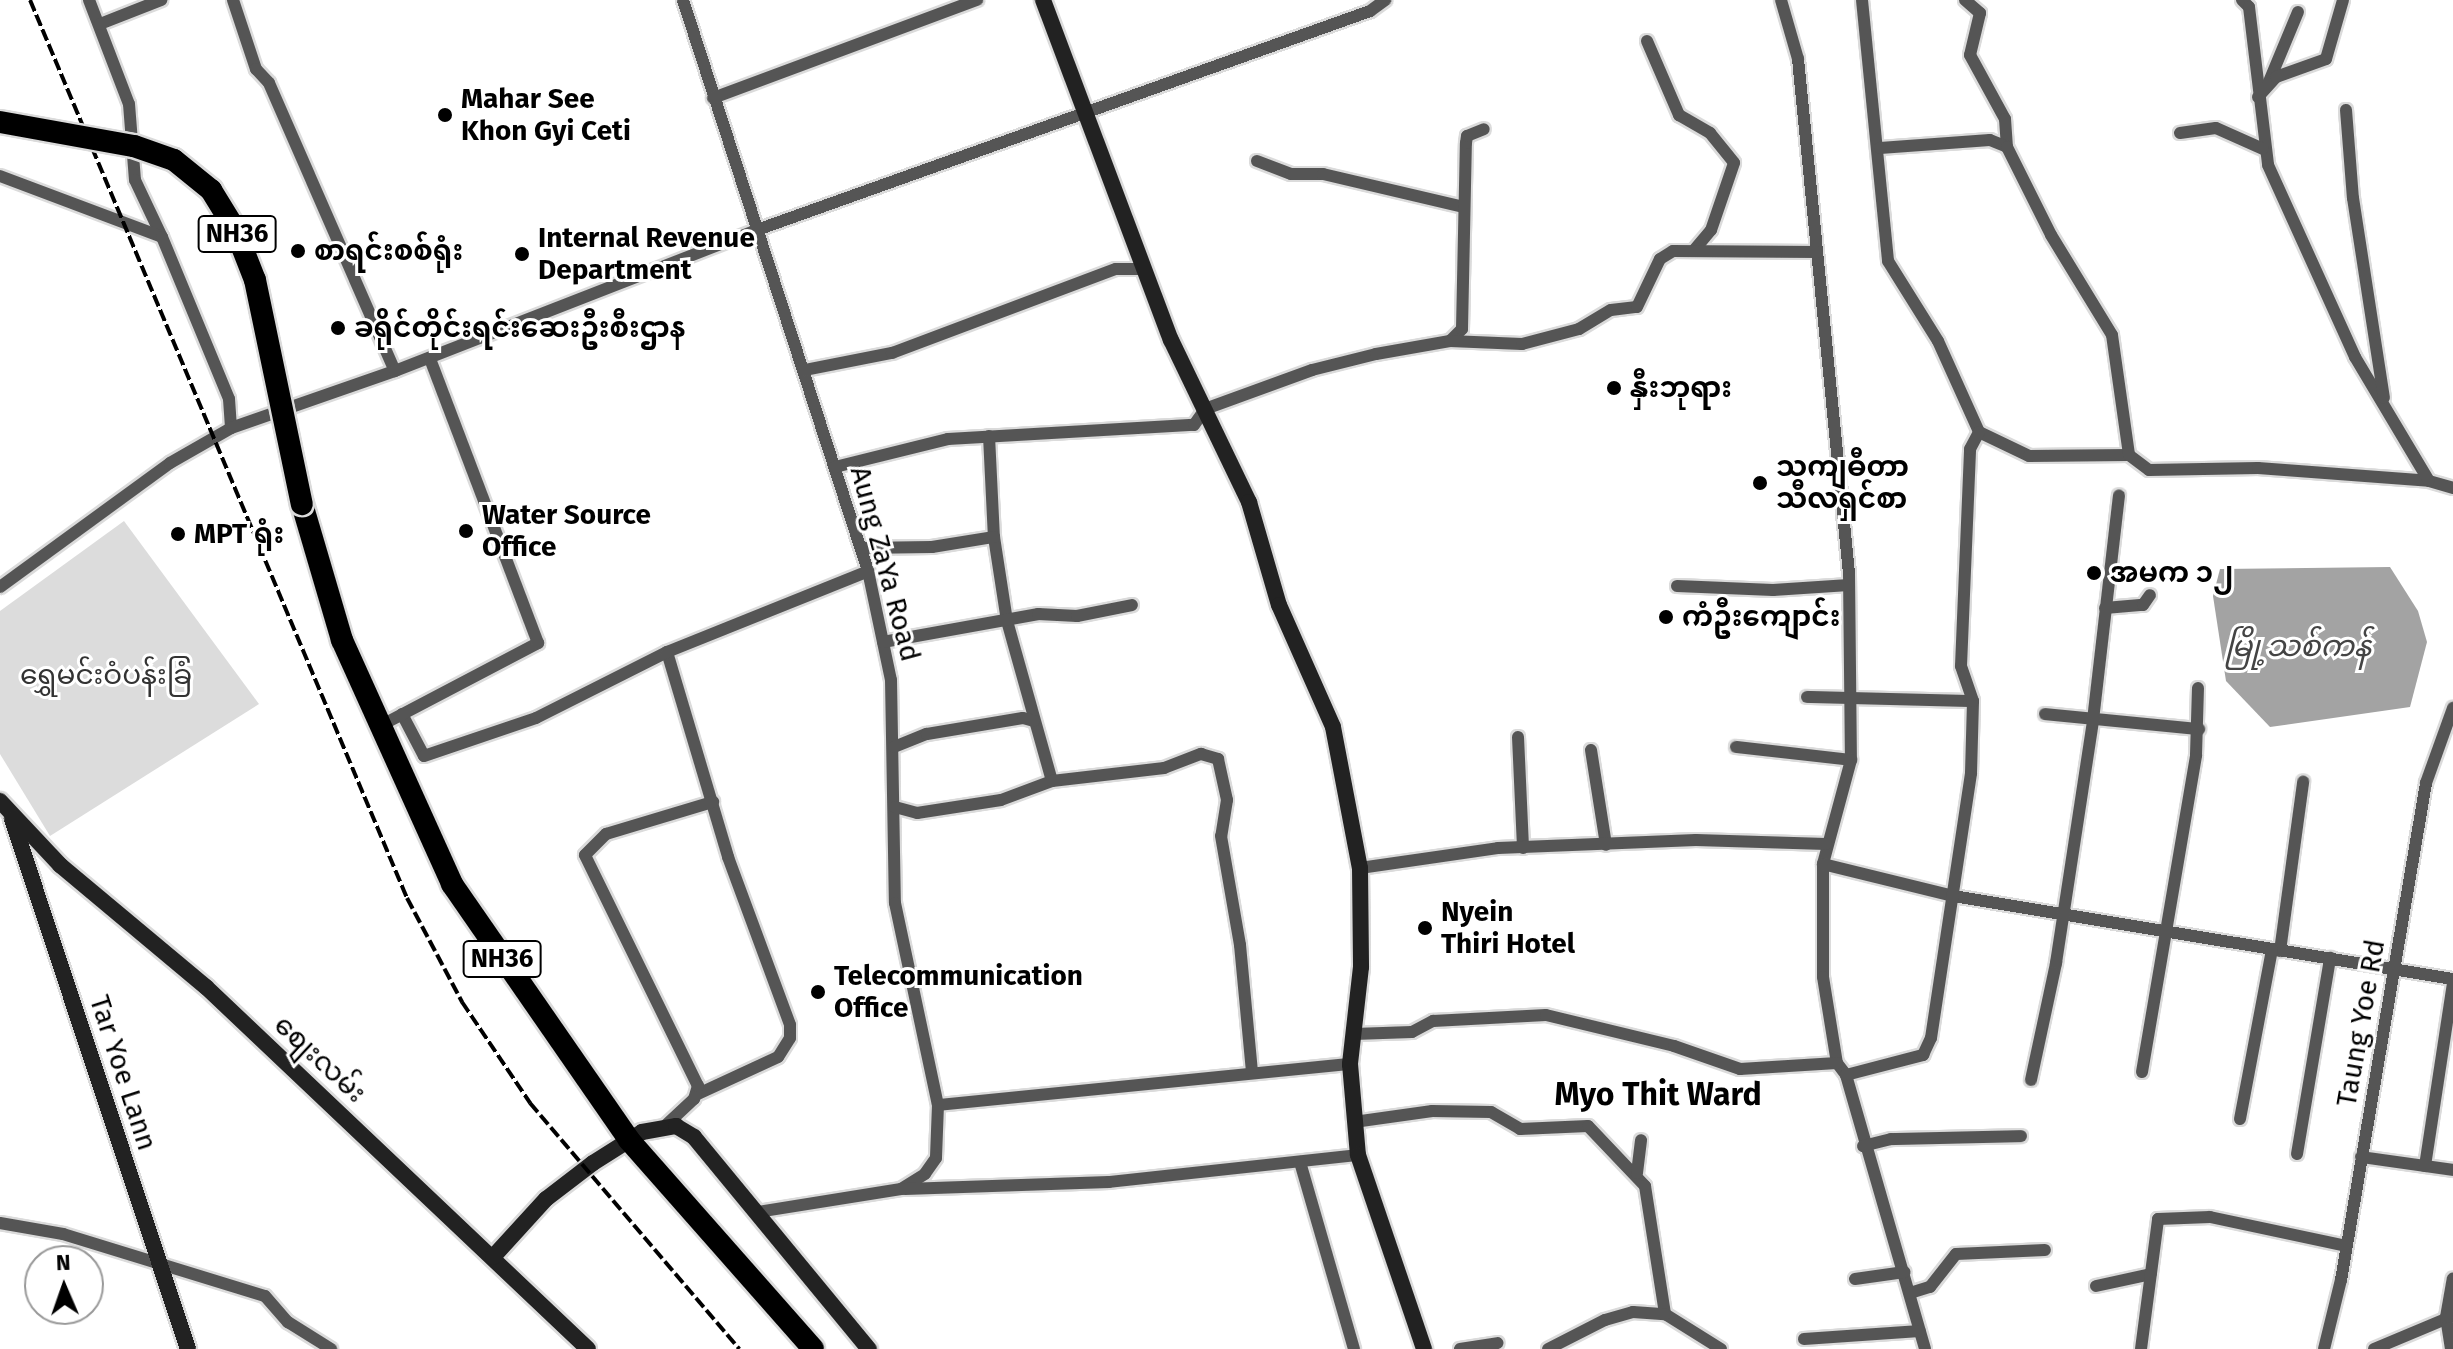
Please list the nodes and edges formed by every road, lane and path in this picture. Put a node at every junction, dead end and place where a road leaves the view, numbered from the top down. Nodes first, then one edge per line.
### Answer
1 (89, 0) edge
2 (161, 0) edge
3 (233, 0) edge
4 (683, 0) edge
5 (977, 0) edge
6 (1043, 0) edge
7 (1385, 0) edge
8 (1781, 0) edge
9 (1862, 0) edge
10 (1965, 0) edge
11 (2242, 0) edge
12 (2343, 0) edge
13 (2298, 12) dead end
14 (100, 24) junction
15 (1647, 41) dead end
16 (2262, 92) junction
17 (713, 98) junction
18 (2346, 110) dead end
19 (1082, 113) junction
20 (0, 122) edge
21 (1484, 129) dead end
22 (2180, 133) dead end
23 (2007, 147) junction
24 (1880, 148) junction
25 (2263, 149) junction
26 (1257, 161) dead end
27 (0, 176) edge
28 (1464, 207) junction
29 (754, 231) junction
30 (162, 237) junction
31 (1694, 249) junction
32 (1817, 252) junction
33 (1143, 269) junction
34 (1450, 341) junction
35 (430, 358) junction
36 (805, 370) junction
37 (395, 371) junction
38 (1205, 409) junction
39 (2387, 413) junction
40 (231, 428) junction
41 (1979, 432) junction
42 (989, 436) junction
43 (2129, 455) junction
44 (835, 467) junction
45 (2429, 481) junction
46 (2453, 488) edge
47 (2119, 495) dead end
48 (994, 537) junction
49 (861, 548) junction
50 (868, 571) junction
51 (1849, 585) junction
52 (1677, 586) dead end
53 (0, 587) edge
54 (2150, 595) dead end
55 (1132, 605) dead end
56 (2105, 608) junction
57 (1007, 621) junction
58 (883, 642) junction
59 (667, 652) junction
60 (2198, 688) dead end
61 (1807, 697) dead end
62 (1854, 699) junction
63 (1973, 701) junction
64 (2453, 708) edge
65 (402, 714) junction
66 (2045, 714) dead end
67 (2093, 720) junction
68 (1034, 721) junction
69 (378, 727) junction
70 (2199, 729) junction
71 (1518, 737) dead end
72 (894, 747) junction
73 (1736, 747) dead end
74 (1591, 750) dead end
75 (1851, 760) junction
76 (1052, 781) junction
77 (2303, 782) dead end
78 (713, 802) junction
79 (5, 807) edge
80 (895, 807) junction
81 (1826, 844) junction
82 (1606, 845) junction
83 (1523, 848) junction
84 (1823, 864) junction
85 (1360, 868) junction
86 (1953, 896) junction
87 (2063, 914) junction
88 (2169, 932) junction
89 (2276, 950) junction
90 (2330, 958) junction
91 (2395, 970) junction
92 (2453, 981) edge
93 (1354, 1034) junction
94 (1837, 1063) junction
95 (1350, 1064) junction
96 (1252, 1071) junction
97 (2142, 1072) dead end
98 (1846, 1075) junction
99 (2031, 1080) dead end
100 (698, 1094) junction
101 (938, 1105) junction
102 (2240, 1119) dead end
103 (1354, 1122) junction
104 (665, 1126) junction
105 (2021, 1136) dead end
106 (629, 1140) junction
107 (1641, 1140) dead end
108 (1863, 1146) junction
109 (2297, 1154) dead end
110 (1358, 1155) junction
111 (2361, 1157) junction
112 (1300, 1162) junction
113 (2425, 1166) junction
114 (2453, 1170) edge
115 (1637, 1173) junction
116 (901, 1189) junction
117 (757, 1212) junction
118 (0, 1223) edge
119 (2346, 1246) junction
120 (2045, 1250) dead end
121 (493, 1257) junction
122 (159, 1266) junction
123 (1905, 1272) junction
124 (2151, 1274) junction
125 (1855, 1279) dead end
126 (2453, 1279) edge
127 (2096, 1286) dead end
128 (1910, 1293) junction
129 (1665, 1314) junction
130 (2449, 1316) edge
131 (1920, 1331) junction
132 (1804, 1339) dead end
133 (1498, 1343) dead end
134 (188, 1349) edge
135 (331, 1349) edge
136 (588, 1349) edge
137 (813, 1349) edge
138 (869, 1349) edge
139 (1354, 1349) edge
140 (1424, 1349) edge
141 (1460, 1349) edge
142 (1548, 1349) edge
143 (1721, 1349) edge
144 (1925, 1349) edge
145 (2141, 1349) edge
146 (2324, 1349) edge
147 (2374, 1349) edge
148 (2451, 1349) edge

1 - 14 street
2 - 14 street
3 - 37 street
4 - 17 street, Aung ZaYa Road
5 - 17 street
6 - 19 street
7 - 19 street
8 - 32 street
9 - 24 street
10 - 23 street
11 - 16 street
12 - 16 street
13 - 16 street
14 - 30 street
15 - 31 street
16 - 25 street
17 - 29 street, Aung ZaYa Road
18 - 39 street
19 - 29 street
19 - 33 street
20 - 69 highway, NH36, bridge
21 - 28 street
22 - 25 street
23 - 24 street
23 - 43 street
24 - 41 street
25 - 39 street
26 - 28 street
27 - 30 street
28 - 34 street
29 - 35 street
29 - 36 street, Aung ZaYa Road
30 - 40 street
31 - 32 street
31 - 34 street
32 - 51 street
33 - 36 street
33 - 38 street
34 - 38 street
35 - 37 street
35 - 65 street
36 - 44 street, Aung ZaYa Road
37 - 40 street
38 - 42 street
38 - 85 street
39 - 45 street
40 - 53 street
41 - 43 street
41 - 63 street
42 - 44 street
42 - 48 street
43 - 45 street
44 - 49 street, Aung ZaYa Road
45 - 46 street
47 - 56 street
48 - 49 street
48 - 57 street
49 - 50 street, Aung ZaYa Road
50 - 58 street, Aung ZaYa Road
50 - 59 street
51 - 52 street
51 - 62 street
54 - 56 street
55 - 57 street
56 - 67 street
57 - 58 street
57 - 68 street
58 - 72 street, Aung ZaYa Road
59 - 65 street
59 - 78 street
60 - 70 street
61 - 62 street
62 - 63 street
62 - 75 street
63 - 86 street
64 - 91 street, Taung Yoe Rd
65 - 69 street
66 - 67 street
67 - 70 street
67 - 87 street
68 - 72 street
68 - 76 street
69 - 106 highway, NH36
70 - 88 street
71 - 83 street
72 - 80 street, Aung ZaYa Road
73 - 75 street
74 - 82 street
75 - 81 street
76 - 80 street
76 - 96 street
77 - 89 street
78 - 100 street
78 - 100 street
79 - 121 street, စျေးလမ်း
79 - 122 street, Tar Yoe Lann
80 - 101 street, Aung ZaYa Road
81 - 82 street
81 - 84 street
82 - 83 street
83 - 85 street
84 - 86 street
84 - 94 street
85 - 93 street
86 - 87 street
86 - 98 street
87 - 88 street
87 - 99 street
88 - 89 street
88 - 97 street
89 - 90 street
89 - 102 street
90 - 91 street
90 - 109 street
91 - 92 street
91 - 111 street, Taung Yoe Rd
92 - 113 street
93 - 94 street
93 - 95 street
94 - 98 street
95 - 96 street
95 - 103 street
96 - 101 street
98 - 108 street
100 - 104 street
101 - 116 street, Aung ZaYa Road
103 - 110 street
103 - 115 street
104 - 106 street
104 - 117 street
105 - 108 street
106 - 121 street
106 - 137 highway, NH36
107 - 115 street
108 - 123 street
110 - 112 street
110 - 140 street
111 - 113 street
111 - 119 street, Taung Yoe Rd
112 - 116 street
112 - 139 street
113 - 114 street
115 - 129 street
116 - 117 street, Aung ZaYa Road
117 - 138 street
118 - 122 street
119 - 124 street
119 - 146 street, Taung Yoe Rd
120 - 128 street
121 - 136 street, စျေးလမ်း
122 - 134 street, Tar Yoe Lann
122 - 135 street
123 - 125 street
123 - 128 street
124 - 127 street
124 - 145 street
126 - 130 street
128 - 131 street
129 - 142 street
129 - 143 street
130 - 147 street
130 - 148 street
131 - 132 street
131 - 144 street
133 - 141 street

